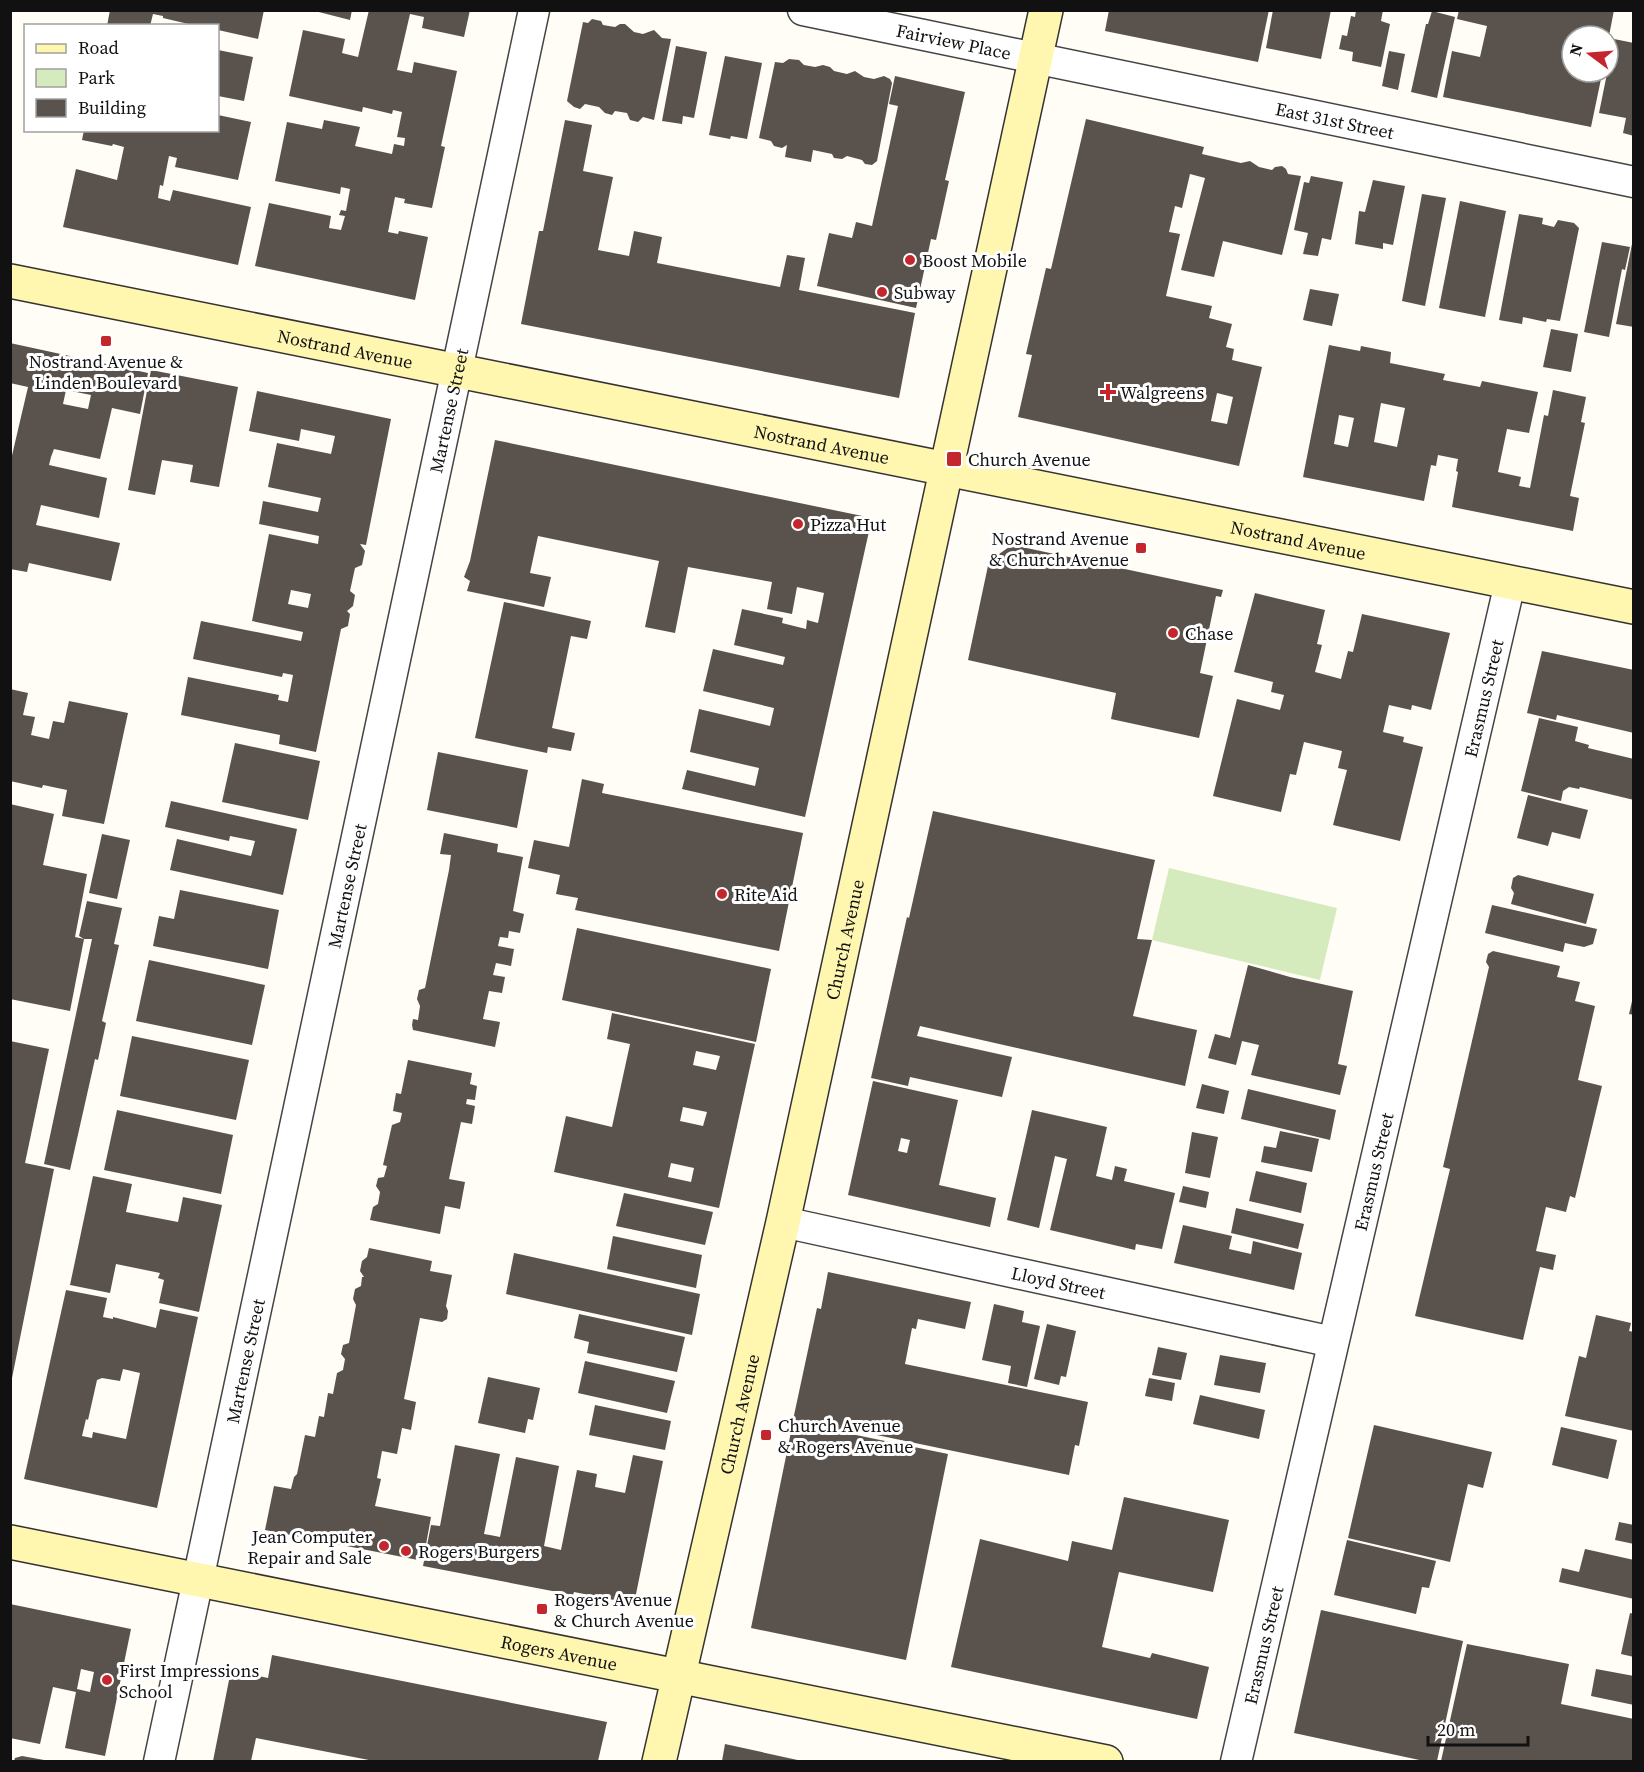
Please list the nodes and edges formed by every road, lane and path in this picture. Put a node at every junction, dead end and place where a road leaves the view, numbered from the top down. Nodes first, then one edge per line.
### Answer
1 (534, 10) edge
2 (803, 10) edge
3 (1046, 10) edge
4 (1035, 60) junction
5 (1634, 182) edge
6 (10, 281) edge
7 (456, 371) junction
8 (946, 468) junction
9 (1510, 583) junction
10 (1634, 607) edge
11 (783, 1222) junction
12 (1333, 1342) junction
13 (10, 1542) edge
14 (198, 1580) junction
15 (679, 1676) junction
16 (159, 1761) edge
17 (659, 1761) edge
18 (1106, 1761) edge
19 (1236, 1761) edge

1 - 7 street, Martense Street
2 - 4 street, Fairview Place
3 - 4 main road, Church Avenue
4 - 5 street, East 31st Street
4 - 8 main road, Church Avenue
6 - 7 main road, Nostrand Avenue
7 - 8 main road, Nostrand Avenue
7 - 14 street, Martense Street
8 - 9 main road, Nostrand Avenue
8 - 11 main road, Church Avenue
9 - 10 main road, Nostrand Avenue
9 - 12 street, Erasmus Street
11 - 12 street, Lloyd Street
11 - 15 main road, Church Avenue
12 - 19 street, Erasmus Street
13 - 14 main road, Rogers Avenue
14 - 15 main road, Rogers Avenue
14 - 16 street, Martense Street
15 - 17 main road, Church Avenue
15 - 18 main road, Rogers Avenue

